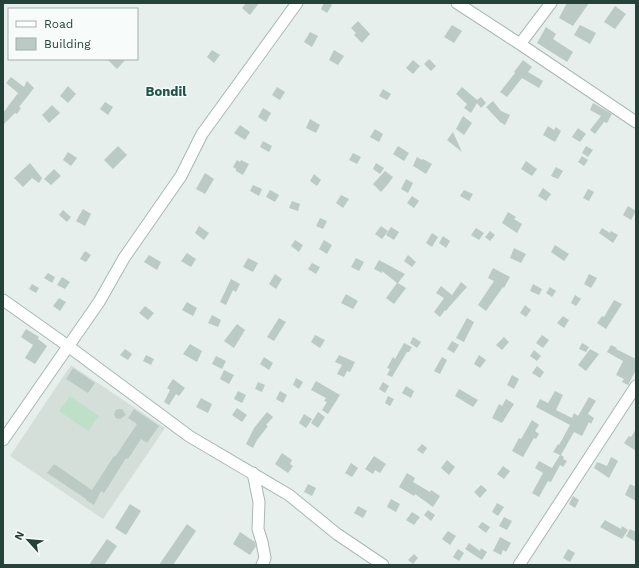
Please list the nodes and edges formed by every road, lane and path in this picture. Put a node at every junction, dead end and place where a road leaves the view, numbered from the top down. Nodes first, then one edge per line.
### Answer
1 (297, 3) edge
2 (457, 3) edge
3 (551, 3) edge
4 (520, 44) junction
5 (636, 122) edge
6 (3, 300) edge
7 (68, 346) junction
8 (636, 386) edge
9 (3, 440) edge
10 (253, 472) junction
11 (262, 565) edge
12 (383, 565) edge
13 (519, 565) edge

1 - 7 street
2 - 4 street
3 - 4 street
4 - 5 street
6 - 7 street
7 - 9 street
7 - 10 street
8 - 13 street
10 - 11 street
10 - 12 street

